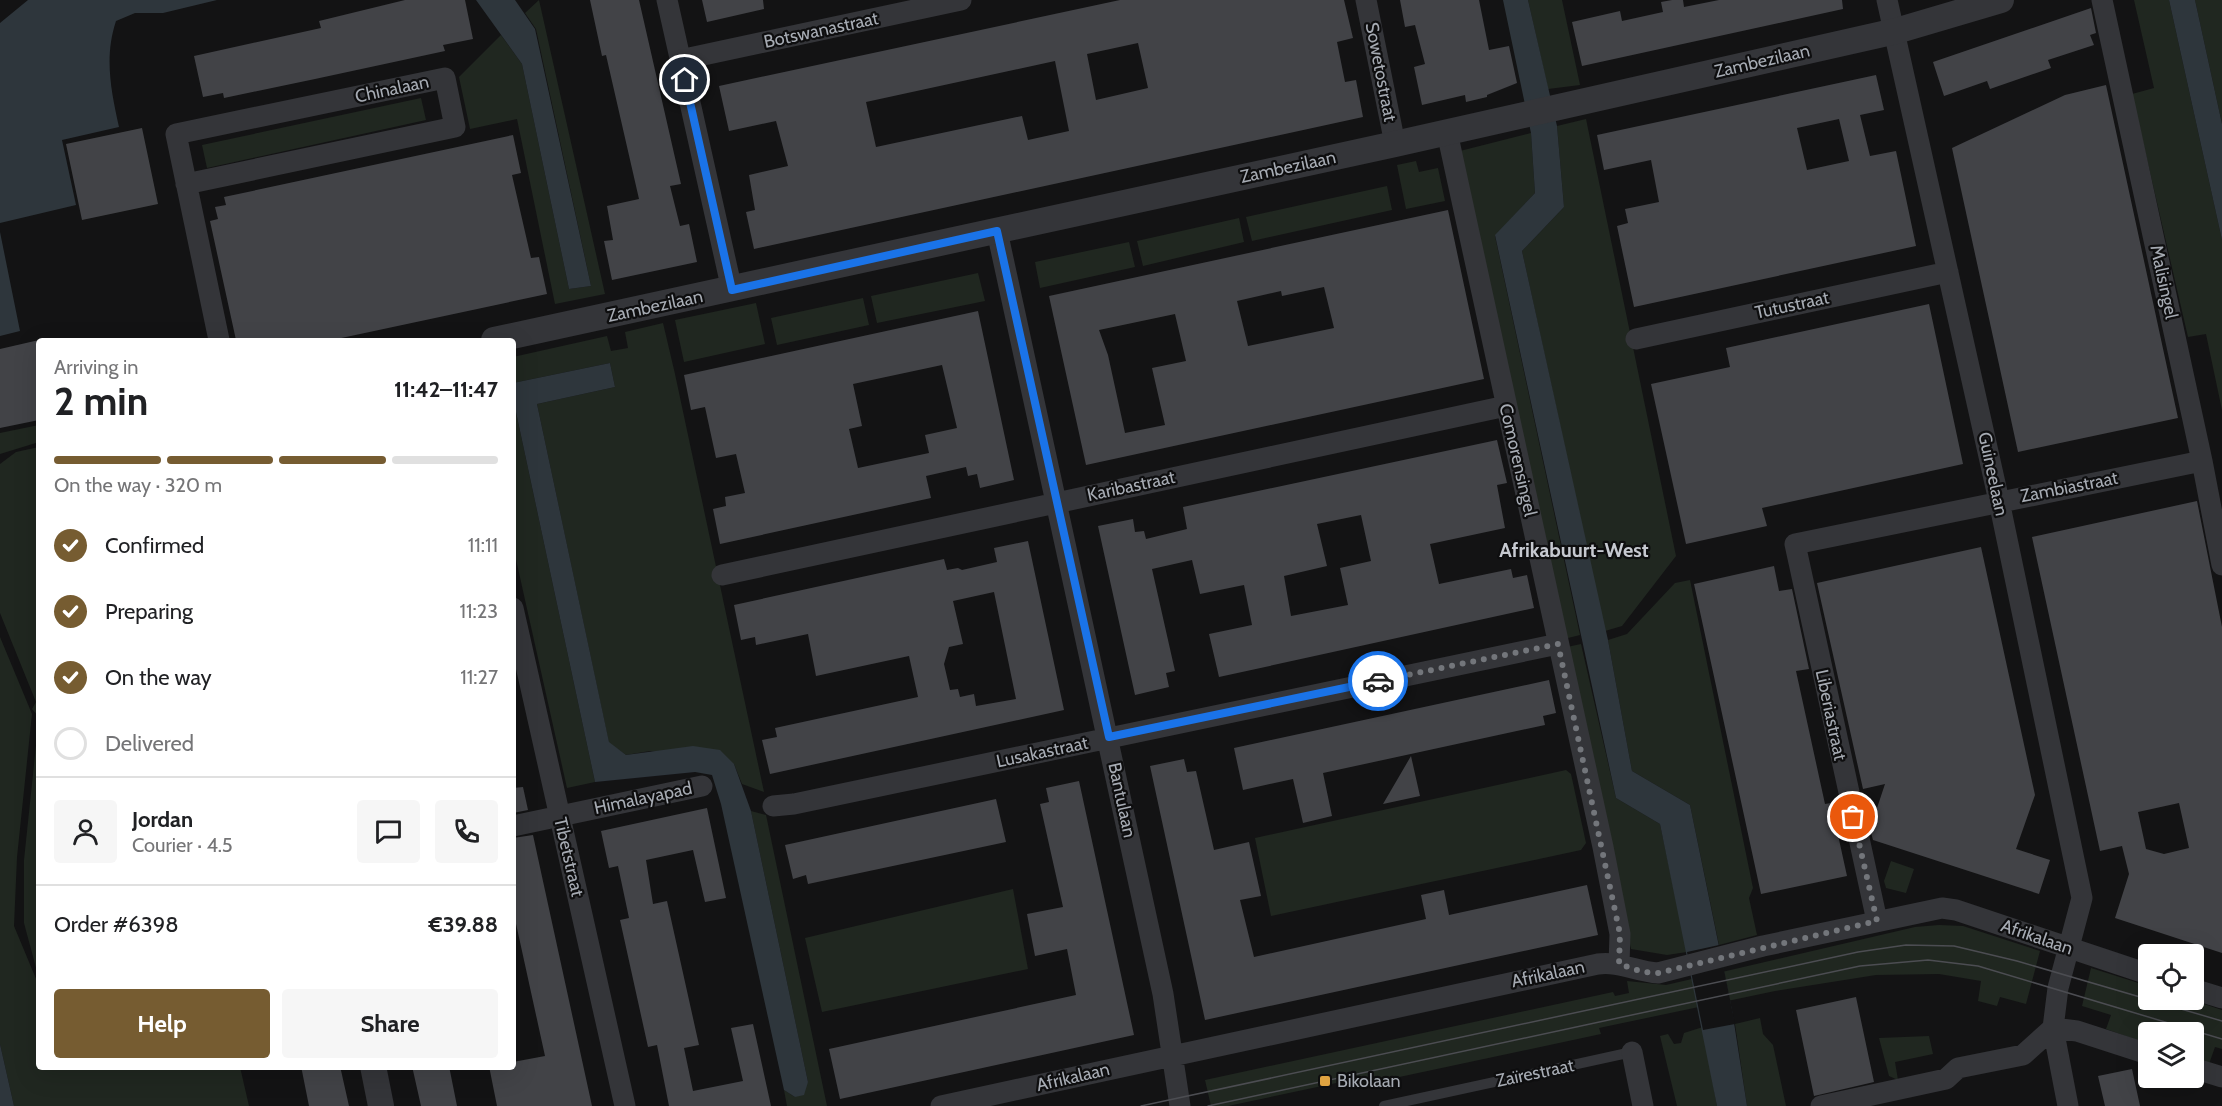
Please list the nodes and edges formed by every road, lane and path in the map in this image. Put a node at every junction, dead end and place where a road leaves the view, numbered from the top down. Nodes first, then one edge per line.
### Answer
1 (668, 0) edge
2 (961, 0) edge
3 (1366, 0) edge
4 (1887, 0) edge
5 (2001, 0) edge
6 (2102, 0) edge
7 (894, 7) edge
8 (1896, 32) junction
9 (681, 60) junction
10 (1447, 132) junction
11 (1395, 144) junction
12 (186, 184) junction
13 (997, 231) junction
14 (1948, 272) junction
15 (732, 290) junction
16 (219, 338) edge
17 (503, 338) edge
18 (1636, 339) dead end
19 (1506, 406) junction
20 (2202, 461) junction
21 (1999, 501) junction
22 (1057, 502) junction
23 (1795, 544) joint
24 (2222, 565) edge
25 (722, 575) dead end
26 (516, 622) edge
27 (1558, 644) junction
28 (1109, 737) junction
29 (702, 786) dead end
30 (773, 806) dead end
31 (560, 816) junction
32 (516, 825) edge
33 (1877, 921) junction
34 (2069, 948) junction
35 (1619, 964) junction
36 (2138, 971) edge
37 (2204, 992) edge
38 (2222, 998) edge
39 (2053, 1028) junction
40 (2138, 1051) edge
41 (1632, 1052) joint
42 (1173, 1054) junction
43 (374, 1070) edge
44 (2204, 1071) edge
45 (2222, 1077) edge
46 (381, 1106) edge
47 (625, 1106) edge
48 (941, 1106) edge
49 (1180, 1106) edge
50 (1384, 1106) edge
51 (1643, 1106) edge
52 (1821, 1106) edge
53 (2068, 1106) edge

1 - 9 street
2 - 7 street, Botswanastraat
3 - 11 street, Sowetostraat
4 - 8 street, Guineelaan
5 - 8 street, Zambezilaan
6 - 20 street, Malisingel
7 - 9 street, Botswanastraat
8 - 10 street, Zambezilaan
8 - 14 street, Guineelaan
9 - 15 street
10 - 11 street, Zambezilaan
10 - 19 street, Comorensingel
11 - 13 street, Zambezilaan
12 - 12 street, Chinalaan
12 - 16 street, Chinalaan
13 - 15 street, Zambezilaan
13 - 22 street, Bantulaan
14 - 18 street, Tutustraat
14 - 21 street, Guineelaan
15 - 17 street, Zambezilaan
19 - 22 street, Karibastraat
19 - 27 street, Comorensingel
20 - 21 street, Zambiastraat
20 - 24 street, Malisingel
21 - 23 street, Zambiastraat
21 - 34 street, Guineelaan
22 - 25 street, Karibastraat
22 - 28 street, Bantulaan
23 - 33 street, Liberiastraat
26 - 31 street, Tibetstraat
27 - 28 street, Lusakastraat
27 - 35 street, Comorensingel
28 - 30 street, Lusakastraat
28 - 42 street, Bantulaan
29 - 31 street, Himalayapad
31 - 32 street, Himalayapad
31 - 47 street, Tibetstraat
33 - 34 street, Afrikalaan
33 - 35 street, Afrikalaan
34 - 36 street, Afrikalaan
34 - 39 street, Guineelaan
35 - 42 street, Afrikalaan
37 - 38 street
39 - 40 street
39 - 52 street
39 - 53 street, Guineelaan
41 - 50 lane, Zaïrestraat
41 - 51 street, Zaïrestraat
42 - 48 street, Afrikalaan
42 - 49 street
43 - 46 street
44 - 45 street

